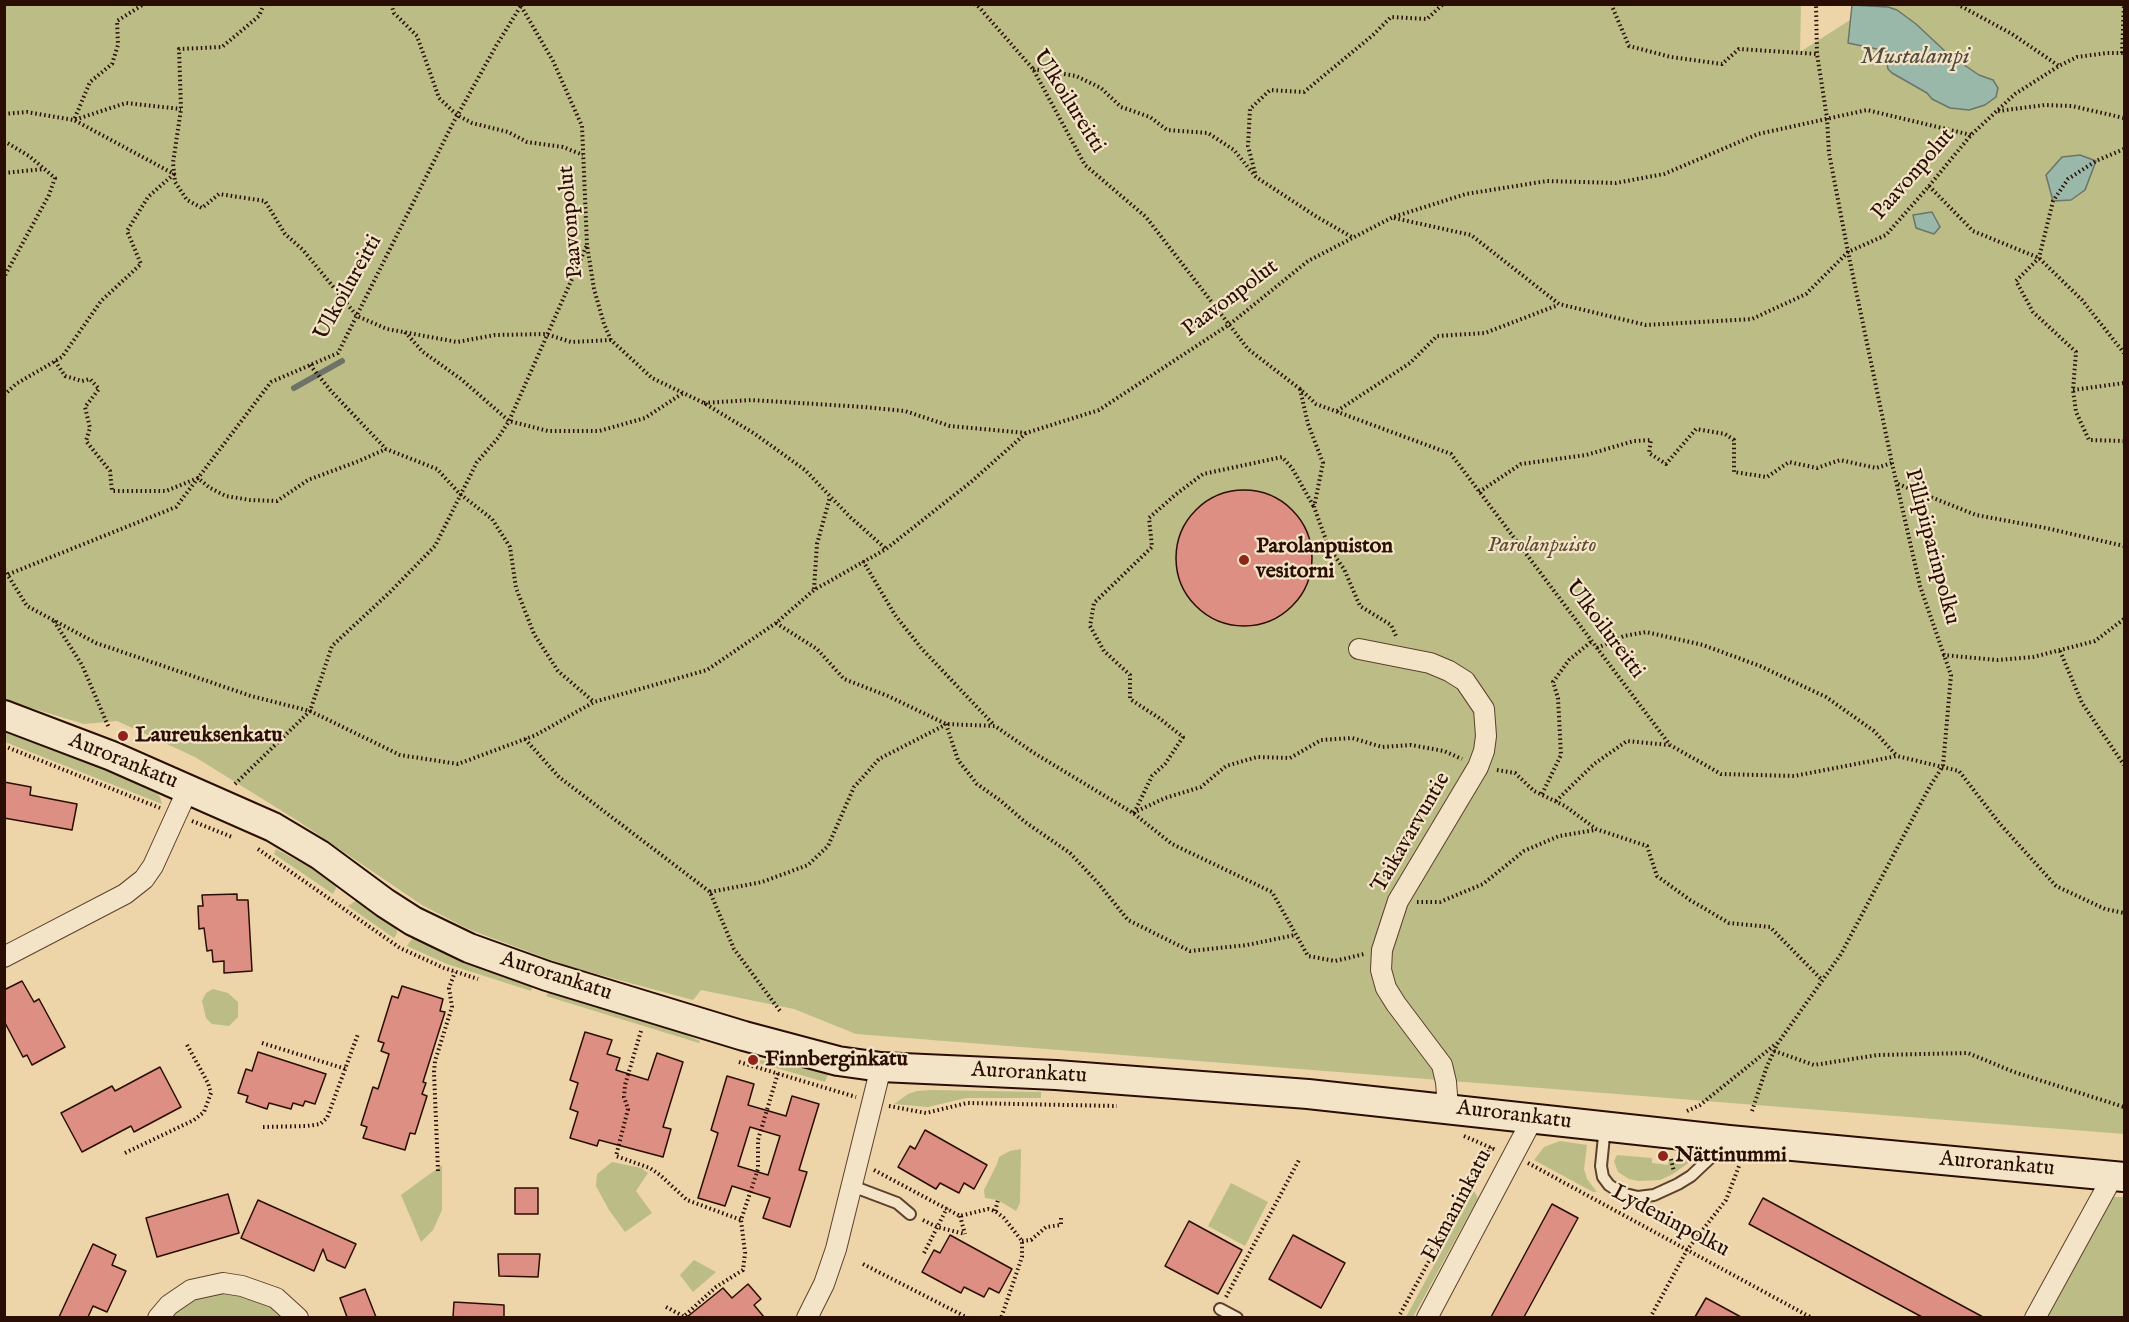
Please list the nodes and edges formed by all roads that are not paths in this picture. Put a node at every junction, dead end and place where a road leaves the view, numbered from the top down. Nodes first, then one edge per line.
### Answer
1 (1359, 649) dead end
2 (4, 715) edge
3 (188, 789) junction
4 (4, 957) edge
5 (881, 1067) junction
6 (1448, 1108) junction
7 (1533, 1118) junction
8 (1605, 1126) junction
9 (1729, 1140) junction
10 (2119, 1177) edge
11 (852, 1186) junction
12 (910, 1214) road end
13 (1220, 1309) road end
14 (810, 1316) edge
15 (158, 1317) edge
16 (298, 1317) edge
17 (1237, 1317) edge
18 (1427, 1317) edge
19 (2035, 1317) edge

1 - 6 street, Taikavarvuntie
2 - 3 street, Aurorankatu
3 - 4 street
3 - 5 street, Aurorankatu
5 - 6 street, Aurorankatu
5 - 11 street
6 - 7 street, Aurorankatu
7 - 8 street, Aurorankatu
7 - 18 street, Ekmaninkatu
8 - 9 street, Aurorankatu
8 - 9 lane
9 - 10 street, Aurorankatu
10 - 19 street
11 - 12 lane
11 - 14 street
13 - 17 lane
15 - 16 street

